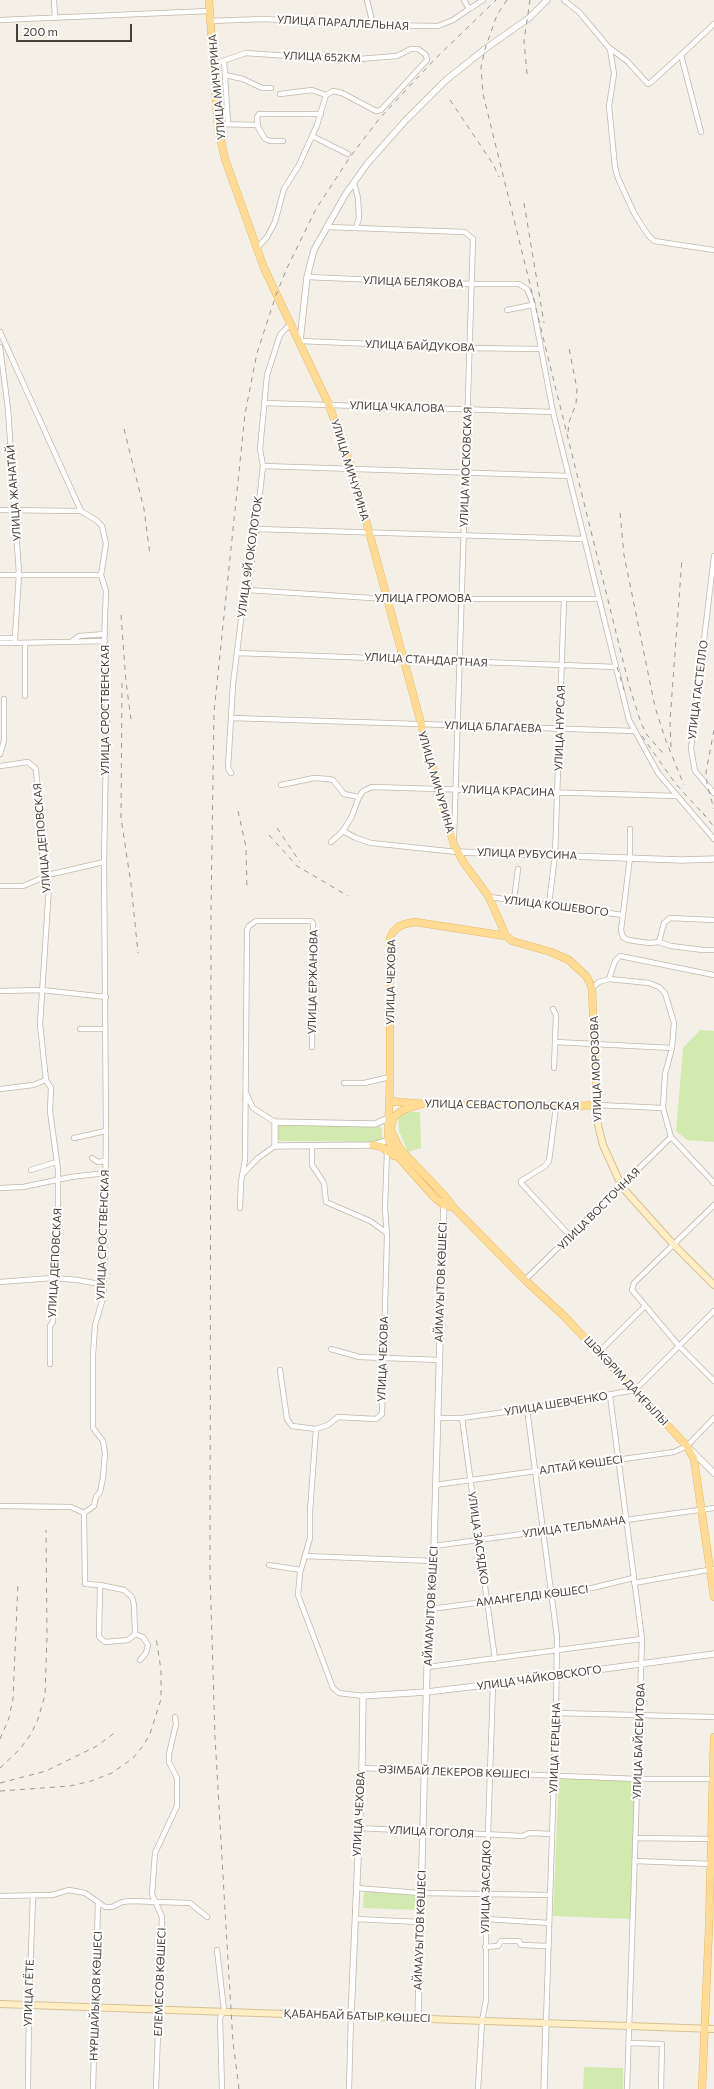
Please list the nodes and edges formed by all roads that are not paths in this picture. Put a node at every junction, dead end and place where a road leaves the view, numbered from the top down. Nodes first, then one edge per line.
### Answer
1 (54, 0) edge
2 (209, 0) edge
3 (367, 0) edge
4 (464, 0) edge
5 (483, 0) edge
6 (547, 0) edge
7 (564, 0) edge
8 (469, 9) junction
9 (209, 11) junction
10 (55, 18) junction
11 (0, 20) edge
12 (211, 21) junction
13 (714, 24) edge
14 (373, 25) junction
15 (610, 48) junction
16 (681, 55) junction
17 (224, 61) junction
18 (214, 64) junction
19 (225, 75) junction
20 (271, 88) dead end
21 (280, 94) dead end
22 (326, 95) junction
23 (321, 114) junction
24 (218, 124) junction
25 (228, 124) junction
26 (257, 125) junction
27 (701, 132) dead end
28 (312, 136) junction
29 (283, 141) dead end
30 (348, 154) dead end
31 (354, 183) junction
32 (327, 227) junction
33 (356, 228) junction
34 (258, 247) junction
35 (714, 250) edge
36 (307, 277) junction
37 (472, 284) junction
38 (532, 305) junction
39 (507, 310) dead end
40 (291, 323) junction
41 (0, 332) edge
42 (300, 341) junction
43 (0, 347) edge
44 (470, 348) junction
45 (540, 349) junction
46 (264, 403) junction
47 (329, 405) junction
48 (468, 409) junction
49 (553, 412) junction
50 (263, 466) junction
51 (352, 469) junction
52 (465, 473) junction
53 (569, 476) junction
54 (0, 510) edge
55 (15, 510) junction
56 (81, 511) junction
57 (256, 529) junction
58 (369, 533) junction
59 (464, 535) junction
60 (584, 539) junction
61 (714, 556) edge
62 (0, 574) edge
63 (19, 574) junction
64 (101, 575) junction
65 (248, 590) junction
66 (387, 599) junction
67 (462, 599) junction
68 (564, 599) junction
69 (599, 599) junction
70 (105, 634) junction
71 (0, 638) edge
72 (15, 641) junction
73 (104, 641) junction
74 (71, 642) junction
75 (0, 643) edge
76 (25, 644) junction
77 (237, 653) junction
78 (403, 659) junction
79 (459, 662) junction
80 (561, 665) junction
81 (616, 667) junction
82 (25, 696) dead end
83 (4, 699) dead end
84 (232, 718) junction
85 (420, 724) junction
86 (458, 726) junction
87 (559, 729) junction
88 (633, 731) junction
89 (0, 754) edge
90 (0, 766) edge
91 (231, 773) dead end
92 (281, 785) dead end
93 (438, 788) junction
94 (456, 790) junction
95 (558, 793) junction
96 (714, 793) edge
97 (677, 796) junction
98 (359, 797) junction
99 (630, 829) dead end
100 (342, 831) junction
101 (714, 839) edge
102 (331, 842) dead end
103 (455, 848) junction
104 (556, 855) junction
105 (630, 857) junction
106 (714, 859) edge
107 (104, 862) junction
108 (518, 869) dead end
109 (45, 877) junction
110 (0, 886) edge
111 (489, 897) junction
112 (514, 900) junction
113 (549, 904) junction
114 (623, 915) junction
115 (714, 920) edge
116 (506, 936) junction
117 (659, 942) junction
118 (714, 950) edge
119 (714, 975) edge
120 (609, 979) junction
121 (592, 988) junction
122 (42, 990) junction
123 (0, 991) edge
124 (106, 998) junction
125 (553, 1009) dead end
126 (80, 1029) dead end
127 (105, 1029) junction
128 (555, 1042) junction
129 (594, 1044) junction
130 (312, 1047) dead end
131 (672, 1048) junction
132 (554, 1068) dead end
133 (390, 1077) junction
134 (46, 1080) junction
135 (344, 1084) dead end
136 (0, 1089) edge
137 (245, 1091) junction
138 (389, 1101) junction
139 (423, 1104) junction
140 (597, 1105) junction
141 (556, 1107) junction
142 (663, 1108) junction
143 (388, 1118) junction
144 (274, 1122) junction
145 (375, 1124) junction
146 (390, 1130) junction
147 (106, 1132) junction
148 (74, 1138) dead end
149 (671, 1138) junction
150 (388, 1140) junction
151 (374, 1145) junction
152 (275, 1146) junction
153 (312, 1146) junction
154 (388, 1151) junction
155 (92, 1158) dead end
156 (400, 1159) junction
157 (56, 1162) junction
158 (105, 1162) junction
159 (31, 1170) dead end
160 (105, 1173) junction
161 (242, 1175) junction
162 (58, 1180) junction
163 (714, 1184) edge
164 (622, 1186) junction
165 (0, 1188) edge
166 (443, 1194) junction
167 (444, 1205) junction
168 (714, 1205) edge
169 (240, 1208) dead end
170 (454, 1208) junction
171 (387, 1233) junction
172 (572, 1237) junction
173 (674, 1244) junction
174 (52, 1278) junction
175 (525, 1280) junction
176 (0, 1282) edge
177 (104, 1285) junction
178 (714, 1285) edge
179 (645, 1306) junction
180 (714, 1311) edge
181 (679, 1346) junction
182 (331, 1349) dead end
183 (599, 1352) junction
184 (384, 1358) junction
185 (439, 1360) junction
186 (50, 1364) dead end
187 (280, 1370) dead end
188 (714, 1381) edge
189 (635, 1390) junction
190 (610, 1396) junction
191 (527, 1409) junction
192 (438, 1418) junction
193 (462, 1418) junction
194 (714, 1418) edge
195 (316, 1429) junction
196 (687, 1446) junction
197 (618, 1460) junction
198 (534, 1472) junction
199 (714, 1472) edge
200 (470, 1480) junction
201 (436, 1485) junction
202 (0, 1506) edge
203 (714, 1508) edge
204 (700, 1510) junction
205 (84, 1513) junction
206 (625, 1520) junction
207 (542, 1531) junction
208 (478, 1540) junction
209 (434, 1546) junction
210 (305, 1556) junction
211 (433, 1561) junction
212 (269, 1565) dead end
213 (301, 1570) junction
214 (711, 1570) edge
215 (634, 1580) junction
216 (100, 1585) junction
217 (551, 1594) junction
218 (714, 1597) edge
219 (486, 1602) junction
220 (430, 1609) junction
221 (135, 1634) junction
222 (642, 1639) junction
223 (557, 1651) junction
224 (714, 1654) edge
225 (495, 1659) junction
226 (140, 1660) dead end
227 (642, 1664) junction
228 (428, 1667) junction
229 (557, 1675) junction
230 (493, 1684) junction
231 (428, 1692) junction
232 (363, 1696) junction
233 (556, 1713) junction
234 (640, 1716) junction
235 (175, 1717) dead end
236 (714, 1717) edge
237 (714, 1737) edge
238 (362, 1768) junction
239 (426, 1770) junction
240 (490, 1773) junction
241 (554, 1776) junction
242 (638, 1779) junction
243 (713, 1779) edge
244 (358, 1828) junction
245 (424, 1832) junction
246 (552, 1834) junction
247 (487, 1835) junction
248 (635, 1838) junction
249 (713, 1839) edge
250 (635, 1861) junction
251 (711, 1864) junction
252 (356, 1888) junction
253 (420, 1893) junction
254 (486, 1893) junction
255 (550, 1895) junction
256 (0, 1896) edge
257 (33, 1896) junction
258 (712, 1900) edge
259 (155, 1902) junction
260 (98, 1903) junction
261 (207, 1917) dead end
262 (356, 1919) junction
263 (486, 1920) junction
264 (420, 1922) junction
265 (549, 1923) junction
266 (712, 1926) edge
267 (548, 1946) junction
268 (485, 1947) junction
269 (217, 1950) dead end
270 (0, 2004) edge
271 (29, 2006) junction
272 (96, 2009) junction
273 (159, 2011) junction
274 (223, 2012) junction
275 (351, 2016) junction
276 (418, 2018) junction
277 (482, 2021) junction
278 (546, 2023) junction
279 (630, 2026) junction
280 (704, 2029) junction
281 (714, 2029) edge
282 (629, 2043) junction
283 (28, 2089) edge
284 (93, 2089) edge
285 (156, 2089) edge
286 (222, 2089) edge
287 (349, 2089) edge
288 (478, 2089) edge
289 (544, 2089) edge
290 (627, 2089) edge
291 (661, 2089) edge
292 (702, 2089) edge

1 - 10 street
2 - 9 main road, УЛИЦА МИЧУРИНА
3 - 14 street
4 - 8 street
5 - 8 street, УЛИЦА ПАРАЛЛЕЛЬНАЯ
6 - 31 street
7 - 15 street
8 - 14 street, УЛИЦА ПАРАЛЛЕЛЬНАЯ
9 - 10 street
9 - 12 main road, УЛИЦА МИЧУРИНА
10 - 11 street
12 - 14 street, УЛИЦА ПАРАЛЛЕЛЬНАЯ
12 - 18 main road, УЛИЦА МИЧУРИНА
13 - 16 street
15 - 16 street
15 - 35 street
16 - 27 street
17 - 18 street, УЛИЦА 652КМ
17 - 19 street
17 - 22 street, УЛИЦА 652КМ
18 - 24 main road, УЛИЦА МИЧУРИНА
19 - 20 street
19 - 25 street
21 - 22 street, УЛИЦА 652КМ
22 - 23 street
23 - 26 street
23 - 28 street
24 - 25 street
24 - 34 main road, УЛИЦА МИЧУРИНА
25 - 26 street
26 - 29 street
28 - 30 street
28 - 34 street
31 - 32 street
31 - 33 street
32 - 33 street, УЛИЦА МОСКОВСКАЯ
32 - 36 street
33 - 37 street, УЛИЦА МОСКОВСКАЯ
34 - 40 main road, УЛИЦА МИЧУРИНА
36 - 37 street, УЛИЦА БЕЛЯКОВА
36 - 42 street
37 - 38 street, УЛИЦА БЕЛЯКОВА
37 - 44 street, УЛИЦА МОСКОВСКАЯ
38 - 39 street
38 - 45 street
40 - 42 main road, УЛИЦА МИЧУРИНА
40 - 46 street, УЛИЦА 9Й ОКОЛОТОК
41 - 56 street
42 - 44 street, УЛИЦА БАЙДУКОВА
42 - 47 main road, УЛИЦА МИЧУРИНА
43 - 55 street, УЛИЦА ЖАНАТАЙ
44 - 45 street, УЛИЦА БАЙДУКОВА
44 - 48 street, УЛИЦА МОСКОВСКАЯ
45 - 49 street
46 - 47 street, УЛИЦА ЧКАЛОВА
46 - 50 street, УЛИЦА 9Й ОКОЛОТОК
47 - 48 street, УЛИЦА ЧКАЛОВА
47 - 51 main road, УЛИЦА МИЧУРИНА
48 - 49 street, УЛИЦА ЧКАЛОВА
48 - 52 street, УЛИЦА МОСКОВСКАЯ
49 - 53 street
50 - 51 street
50 - 57 street, УЛИЦА 9Й ОКОЛОТОК
51 - 52 street
51 - 58 main road, УЛИЦА МИЧУРИНА
52 - 53 street
52 - 59 street, УЛИЦА МОСКОВСКАЯ
53 - 60 street
54 - 55 street
55 - 56 street
55 - 63 street, УЛИЦА ЖАНАТАЙ
56 - 64 street, УЛИЦА СРОСТВЕНСКАЯ
57 - 58 street
57 - 65 street, УЛИЦА 9Й ОКОЛОТОК
58 - 59 street
58 - 66 main road, УЛИЦА МИЧУРИНА
59 - 60 street
59 - 67 street, УЛИЦА МОСКОВСКАЯ
60 - 69 street
61 - 96 street, УЛИЦА ГАСТЕЛЛО
62 - 63 street
63 - 64 street
63 - 72 street, УЛИЦА ЖАНАТАЙ
64 - 70 street, УЛИЦА СРОСТВЕНСКАЯ
65 - 66 street, УЛИЦА ГРОМОВА
65 - 77 street, УЛИЦА 9Й ОКОЛОТОК
66 - 67 street, УЛИЦА ГРОМОВА
66 - 78 main road, УЛИЦА МИЧУРИНА
67 - 68 street, УЛИЦА ГРОМОВА
67 - 79 street, УЛИЦА МОСКОВСКАЯ
68 - 69 street, УЛИЦА ГРОМОВА
68 - 80 street, УЛИЦА НУРСАЯ
69 - 81 street
70 - 73 street, УЛИЦА СРОСТВЕНСКАЯ
70 - 74 street
71 - 72 street
72 - 75 street
72 - 76 street
73 - 74 street
73 - 107 street, УЛИЦА СРОСТВЕНСКАЯ
74 - 76 street
76 - 82 street
77 - 78 street, УЛИЦА СТАНДАРТНАЯ
77 - 84 street, УЛИЦА 9Й ОКОЛОТОК
78 - 79 street, УЛИЦА СТАНДАРТНАЯ
78 - 85 main road, УЛИЦА МИЧУРИНА
79 - 80 street, УЛИЦА СТАНДАРТНАЯ
79 - 86 street, УЛИЦА МОСКОВСКАЯ
80 - 81 street, УЛИЦА СТАНДАРТНАЯ
80 - 87 street, УЛИЦА НУРСАЯ
81 - 88 street
83 - 89 street
84 - 85 street, УЛИЦА БЛАГАЕВА
84 - 91 street, УЛИЦА 9Й ОКОЛОТОК
85 - 86 street, УЛИЦА БЛАГАЕВА
85 - 93 main road, УЛИЦА МИЧУРИНА
86 - 87 street, УЛИЦА БЛАГАЕВА
86 - 94 street, УЛИЦА МОСКОВСКАЯ
87 - 88 street, УЛИЦА БЛАГАЕВА
87 - 95 street, УЛИЦА НУРСАЯ
88 - 97 street
90 - 109 street, УЛИЦА ДЕПОВСКАЯ
92 - 98 street
93 - 94 street, УЛИЦА КРАСИНА
93 - 98 street, УЛИЦА КРАСИНА
93 - 103 main road, УЛИЦА МИЧУРИНА
94 - 95 street, УЛИЦА КРАСИНА
94 - 103 street, УЛИЦА МОСКОВСКАЯ
95 - 97 street, УЛИЦА КРАСИНА
95 - 104 street, УЛИЦА НУРСАЯ
97 - 101 street
98 - 100 street
99 - 105 street, УЛИЦА КОШЕВОГО
100 - 102 street
100 - 103 street, УЛИЦА РУБУСИНА
103 - 104 street, УЛИЦА РУБУСИНА
103 - 111 main road, УЛИЦА МИЧУРИНА
104 - 105 street, УЛИЦА РУБУСИНА
104 - 113 street, УЛИЦА НУРСАЯ
105 - 106 street, УЛИЦА РУБУСИНА
105 - 114 street, УЛИЦА КОШЕВОГО
107 - 109 street
107 - 124 street, УЛИЦА СРОСТВЕНСКАЯ
108 - 112 street, УЛИЦА РУБУСИНА
109 - 110 street
109 - 122 street, УЛИЦА ДЕПОВСКАЯ
111 - 112 street, УЛИЦА КОШЕВОГО
111 - 116 main road, УЛИЦА МИЧУРИНА
112 - 113 street, УЛИЦА КОШЕВОГО
113 - 114 street, УЛИЦА КОШЕВОГО
114 - 117 street, УЛИЦА КОШЕВОГО
115 - 117 street
116 - 121 main road
116 - 133 main road, УЛИЦА ЧЕХОВА
117 - 118 street, УЛИЦА КОШЕВОГО
119 - 120 street
120 - 121 street
120 - 131 street
121 - 129 main road, УЛИЦА МОРОЗОВА
122 - 123 street
122 - 124 street
122 - 134 street, УЛИЦА ДЕПОВСКАЯ
124 - 127 street, УЛИЦА СРОСТВЕНСКАЯ
125 - 128 street
126 - 127 street
127 - 147 street, УЛИЦА СРОСТВЕНСКАЯ
128 - 129 street
128 - 132 street
129 - 131 street
129 - 140 main road, УЛИЦА МОРОЗОВА
130 - 137 street, УЛИЦА ЕРЖАНОВА
131 - 142 street
133 - 135 street
133 - 138 main road, УЛИЦА ЧЕХОВА
134 - 136 street
134 - 157 street, УЛИЦА ДЕПОВСКАЯ
137 - 144 street
137 - 161 street
138 - 139 main road, УЛИЦА СЕВАСТОПОЛЬСКАЯ
138 - 143 main road, УЛИЦА ЧЕХОВА
139 - 141 main road, УЛИЦА СЕВАСТОПОЛЬСКАЯ
139 - 146 main road
140 - 141 main road, УЛИЦА СЕВАСТОПОЛЬСКАЯ
140 - 142 street, УЛИЦА СЕВАСТОПОЛЬСКАЯ
140 - 164 main road, УЛИЦА МОРОЗОВА
141 - 172 street
142 - 149 street
143 - 145 street
143 - 146 main road, УЛИЦА ЧЕХОВА
144 - 145 street
144 - 152 street
145 - 146 street
146 - 150 main road, УЛИЦА ЧЕХОВА
146 - 166 main road, ШӘКӘРІМ ДАҢҒЫЛЫ
147 - 148 street
147 - 158 street, УЛИЦА СРОСТВЕНСКАЯ
149 - 163 street
149 - 164 street, УЛИЦА ВОСТОЧНАЯ
150 - 151 street
150 - 154 street, УЛИЦА ЧЕХОВА
150 - 156 main road, ШӘКӘРІМ ДАҢҒЫЛЫ
151 - 153 street
151 - 154 main road
152 - 153 street
152 - 161 street
153 - 171 street
154 - 156 main road
154 - 171 street, УЛИЦА ЧЕХОВА
155 - 158 street, УЛИЦА СРОСТВЕНСКАЯ
156 - 167 main road, ШӘКӘРІМ ДАҢҒЫЛЫ
157 - 159 street
157 - 162 street, УЛИЦА ДЕПОВСКАЯ
158 - 160 street, УЛИЦА СРОСТВЕНСКАЯ
160 - 162 street
160 - 177 street, УЛИЦА СРОСТВЕНСКАЯ
161 - 169 street
162 - 165 street
162 - 174 street, УЛИЦА ДЕПОВСКАЯ
164 - 172 street, УЛИЦА ВОСТОЧНАЯ
164 - 173 main road, УЛИЦА МОРОЗОВА
166 - 167 street, АЙМАУЫТОВ КӨШЕСІ
166 - 170 main road, ШӘКӘРІМ ДАҢҒЫЛЫ
167 - 170 main road, ШӘКӘРІМ ДАҢҒЫЛЫ
167 - 185 street, АЙМАУЫТОВ КӨШЕСІ
168 - 173 street
170 - 175 main road, ШӘКӘРІМ ДАҢҒЫЛЫ
171 - 184 street, УЛИЦА ЧЕХОВА
172 - 175 street, УЛИЦА ВОСТОЧНАЯ
173 - 178 main road, УЛИЦА МОРОЗОВА
173 - 179 street
174 - 176 street
174 - 177 street
174 - 186 street, УЛИЦА ДЕПОВСКАЯ
175 - 183 main road, ШӘКӘРІМ ДАҢҒЫЛЫ
177 - 205 street, УЛИЦА СРОСТВЕНСКАЯ
179 - 181 street
179 - 183 street
180 - 181 street
181 - 188 street
181 - 189 street
182 - 184 street
183 - 189 main road, ШӘКӘРІМ ДАҢҒЫЛЫ
184 - 185 street
184 - 195 street, УЛИЦА ЧЕХОВА
185 - 192 street, АЙМАУЫТОВ КӨШЕСІ
187 - 195 street
189 - 190 street, УЛИЦА ШЕВЧЕНКО
189 - 196 main road, ШӘКӘРІМ ДАҢҒЫЛЫ
190 - 191 street, УЛИЦА ШЕВЧЕНКО
190 - 197 street, УЛИЦА БАЙСЕИТОВА
191 - 193 street, УЛИЦА ШЕВЧЕНКО
191 - 198 street, УЛИЦА ГЕРЦЕНА
192 - 193 street, УЛИЦА ШЕВЧЕНКО
192 - 201 street, АЙМАУЫТОВ КӨШЕСІ
193 - 200 street, УЛИЦА ЗАСЯДКО
194 - 196 street, АЛТАЙ КӨШЕСІ
195 - 210 street
196 - 197 street, АЛТАЙ КӨШЕСІ
196 - 199 street
196 - 204 main road, ШӘКӘРІМ ДАҢҒЫЛЫ
197 - 198 street, АЛТАЙ КӨШЕСІ
197 - 206 street, УЛИЦА БАЙСЕИТОВА
198 - 200 street, АЛТАЙ КӨШЕСІ
198 - 207 street, УЛИЦА ГЕРЦЕНА
200 - 201 street, АЛТАЙ КӨШЕСІ
200 - 208 street, УЛИЦА ЗАСЯДКО
201 - 209 street, АЙМАУЫТОВ КӨШЕСІ
202 - 205 street
203 - 204 street, УЛИЦА ТЕЛЬМАНА
204 - 206 street, УЛИЦА ТЕЛЬМАНА
204 - 214 main road, ШӘКӘРІМ ДАҢҒЫЛЫ
205 - 216 street
206 - 207 street, УЛИЦА ТЕЛЬМАНА
206 - 215 street, УЛИЦА БАЙСЕИТОВА
207 - 208 street, УЛИЦА ТЕЛЬМАНА
207 - 217 street, УЛИЦА ГЕРЦЕНА
208 - 209 street, УЛИЦА ТЕЛЬМАНА
208 - 219 street, УЛИЦА ЗАСЯДКО
209 - 211 street, АЙМАУЫТОВ КӨШЕСІ
210 - 211 street
210 - 213 street
211 - 220 street, АЙМАУЫТОВ КӨШЕСІ
212 - 213 street
213 - 232 street
214 - 215 street, АМАНГЕЛДІ КӨШЕСІ
214 - 218 main road, ШӘКӘРІМ ДАҢҒЫЛЫ
215 - 217 street, АМАНГЕЛДІ КӨШЕСІ
215 - 222 street, УЛИЦА БАЙСЕИТОВА
216 - 221 street
216 - 221 street
217 - 219 street, АМАНГЕЛДІ КӨШЕСІ
217 - 223 street, УЛИЦА ГЕРЦЕНА
219 - 220 street, АМАНГЕЛДІ КӨШЕСІ
219 - 225 street, УЛИЦА ЗАСЯДКО
220 - 228 street, АЙМАУЫТОВ КӨШЕСІ
221 - 226 street
222 - 223 street
222 - 227 street, УЛИЦА БАЙСЕИТОВА
223 - 225 street
223 - 229 street, УЛИЦА ГЕРЦЕНА
224 - 227 street, УЛИЦА ЧАЙКОВСКОГО
225 - 228 street
227 - 229 street, УЛИЦА ЧАЙКОВСКОГО
227 - 234 street, УЛИЦА БАЙСЕИТОВА
228 - 231 street, АЙМАУЫТОВ КӨШЕСІ
229 - 230 street, УЛИЦА ЧАЙКОВСКОГО
229 - 233 street, УЛИЦА ГЕРЦЕНА
230 - 231 street, УЛИЦА ЧАЙКОВСКОГО
230 - 240 street, УЛИЦА ЗАСЯДКО
231 - 232 street, УЛИЦА ЧАЙКОВСКОГО
231 - 239 street, АЙМАУЫТОВ КӨШЕСІ
232 - 238 street, УЛИЦА ЧЕХОВА
233 - 234 street
233 - 241 street, УЛИЦА ГЕРЦЕНА
234 - 236 street
234 - 242 street, УЛИЦА БАЙСЕИТОВА
235 - 259 street, ЕЛЕМЕСОВ КӨШЕСІ
237 - 243 main road
238 - 239 street, ӘЗІМБАЙ ЛЕКЕРОВ КӨШЕСІ
238 - 244 street, УЛИЦА ЧЕХОВА
239 - 240 street, ӘЗІМБАЙ ЛЕКЕРОВ КӨШЕСІ
239 - 245 street, АЙМАУЫТОВ КӨШЕСІ
240 - 241 street, ӘЗІМБАЙ ЛЕКЕРОВ КӨШЕСІ
240 - 247 street, УЛИЦА ЗАСЯДКО
241 - 242 street, ӘЗІМБАЙ ЛЕКЕРОВ КӨШЕСІ
241 - 246 street, УЛИЦА ГЕРЦЕНА
242 - 243 street, ӘЗІМБАЙ ЛЕКЕРОВ КӨШЕСІ
242 - 248 street, УЛИЦА БАЙСЕИТОВА
243 - 249 main road
244 - 245 street, УЛИЦА ГОГОЛЯ
244 - 252 street, УЛИЦА ЧЕХОВА
245 - 247 street, УЛИЦА ГОГОЛЯ
245 - 253 street, АЙМАУЫТОВ КӨШЕСІ
246 - 247 street, УЛИЦА ГОГОЛЯ
246 - 255 street, УЛИЦА ГЕРЦЕНА
247 - 254 street, УЛИЦА ЗАСЯДКО
248 - 249 street
248 - 250 street, УЛИЦА БАЙСЕИТОВА
249 - 251 main road
250 - 251 street
250 - 279 street, УЛИЦА БАЙСЕИТОВА
251 - 258 main road
252 - 253 street
252 - 262 street, УЛИЦА ЧЕХОВА
253 - 254 street
253 - 264 street, АЙМАУЫТОВ КӨШЕСІ
254 - 255 street
254 - 263 street, УЛИЦА ЗАСЯДКО
255 - 265 street, УЛИЦА ГЕРЦЕНА
256 - 257 street
257 - 260 street
257 - 271 street, УЛИЦА ГЁТЕ
258 - 266 main road
259 - 260 street
259 - 261 street
259 - 273 street, ЕЛЕМЕСОВ КӨШЕСІ
260 - 272 street, НҰРШАЙЫҚОВ КӨШЕСІ
262 - 264 street
262 - 275 street, УЛИЦА ЧЕХОВА
263 - 265 street
263 - 268 street, УЛИЦА ЗАСЯДКО
264 - 276 street, АЙМАУЫТОВ КӨШЕСІ
265 - 267 street, УЛИЦА ГЕРЦЕНА
266 - 280 main road
267 - 268 street
267 - 278 street, УЛИЦА ГЕРЦЕНА
268 - 277 street, УЛИЦА ЗАСЯДКО
269 - 274 street
270 - 271 main road, ҚАБАНБАЙ БАТЫР КӨШЕСІ
271 - 272 main road, ҚАБАНБАЙ БАТЫР КӨШЕСІ
271 - 283 street, УЛИЦА ГЁТЕ
272 - 273 main road, ҚАБАНБАЙ БАТЫР КӨШЕСІ
272 - 284 street, НҰРШАЙЫҚОВ КӨШЕСІ
273 - 274 main road, ҚАБАНБАЙ БАТЫР КӨШЕСІ
273 - 285 street, ЕЛЕМЕСОВ КӨШЕСІ
274 - 275 main road, ҚАБАНБАЙ БАТЫР КӨШЕСІ
274 - 286 street
275 - 276 main road, ҚАБАНБАЙ БАТЫР КӨШЕСІ
275 - 287 street, УЛИЦА ЧЕХОВА
276 - 277 main road, ҚАБАНБАЙ БАТЫР КӨШЕСІ
277 - 278 main road, ҚАБАНБАЙ БАТЫР КӨШЕСІ
277 - 288 street, УЛИЦА ЗАСЯДКО
278 - 279 main road, ҚАБАНБАЙ БАТЫР КӨШЕСІ
278 - 289 street, УЛИЦА ГЕРЦЕНА
279 - 280 main road, ҚАБАНБАЙ БАТЫР КӨШЕСІ
279 - 282 street, УЛИЦА БАЙСЕИТОВА
280 - 281 main road, ҚАБАНБАЙ БАТЫР КӨШЕСІ
280 - 292 main road
282 - 290 street, УЛИЦА БАЙСЕИТОВА
282 - 291 street

